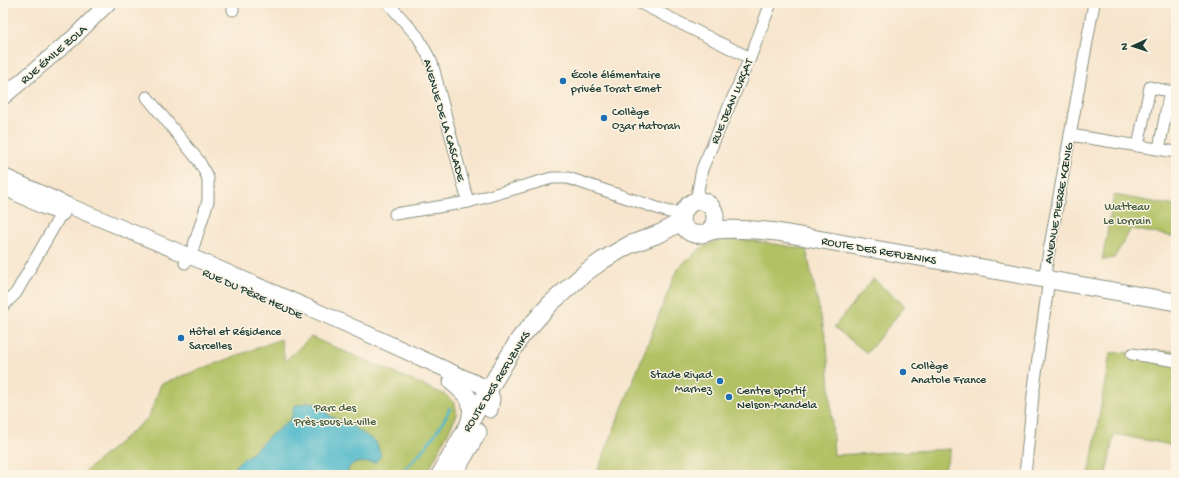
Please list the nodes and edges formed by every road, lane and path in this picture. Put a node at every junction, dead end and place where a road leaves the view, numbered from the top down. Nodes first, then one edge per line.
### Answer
1 (108, 3) edge
2 (388, 3) edge
3 (640, 3) edge
4 (771, 3) edge
5 (1094, 3) edge
6 (750, 58) junction
7 (9, 90) edge
8 (1173, 92) edge
9 (3, 97) edge
10 (147, 97) dead end
11 (1070, 135) junction
12 (1138, 146) junction
13 (1159, 149) junction
14 (1176, 152) edge
15 (3, 176) edge
16 (3, 187) edge
17 (468, 202) junction
18 (64, 209) junction
19 (396, 214) dead end
20 (716, 214) junction
21 (688, 216) junction
22 (708, 232) junction
23 (187, 260) junction
24 (1047, 274) junction
25 (1176, 292) edge
26 (1176, 302) edge
27 (3, 306) edge
28 (1132, 354) dead end
29 (1176, 361) edge
30 (452, 382) junction
31 (492, 391) junction
32 (470, 422) junction
33 (440, 475) edge
34 (453, 475) edge
35 (1025, 475) edge

1 - 7 main road, RUE ÉMILE ZOLA
2 - 17 street, AVENUE DE LA CASCADE
3 - 6 street
4 - 6 street, RUE JEAN LURÇAT
5 - 11 street, AVENUE PIERRE KŒNIG
6 - 21 street, RUE JEAN LURÇAT
7 - 9 main road, RUE ÉMILE ZOLA
8 - 12 street
8 - 13 street
10 - 23 street
11 - 12 street
11 - 24 street, AVENUE PIERRE KŒNIG
12 - 13 street
13 - 14 street
15 - 18 main road, RUE DU PÈRE HEUDE
16 - 18 main road, RUE DU PÈRE HEUDE
17 - 19 street
17 - 21 street
18 - 23 main road, RUE DU PÈRE HEUDE
18 - 27 street
20 - 21 main road, ROUTE DES REFUZNIKS
20 - 22 main road
20 - 24 main road, ROUTE DES REFUZNIKS
21 - 22 main road, ROUTE DES REFUZNIKS
21 - 31 main road, ROUTE DES REFUZNIKS
22 - 24 main road, ROUTE DES REFUZNIKS
23 - 30 main road, RUE DU PÈRE HEUDE
23 - 31 main road, RUE DU PÈRE HEUDE
24 - 25 main road
24 - 26 main road
24 - 35 street, AVENUE PIERRE KŒNIG
28 - 29 street
30 - 31 main road, RUE DU PÈRE HEUDE
30 - 32 main road
31 - 32 main road, ROUTE DES REFUZNIKS
31 - 34 main road, ROUTE DES REFUZNIKS
32 - 33 main road, ROUTE DES REFUZNIKS

